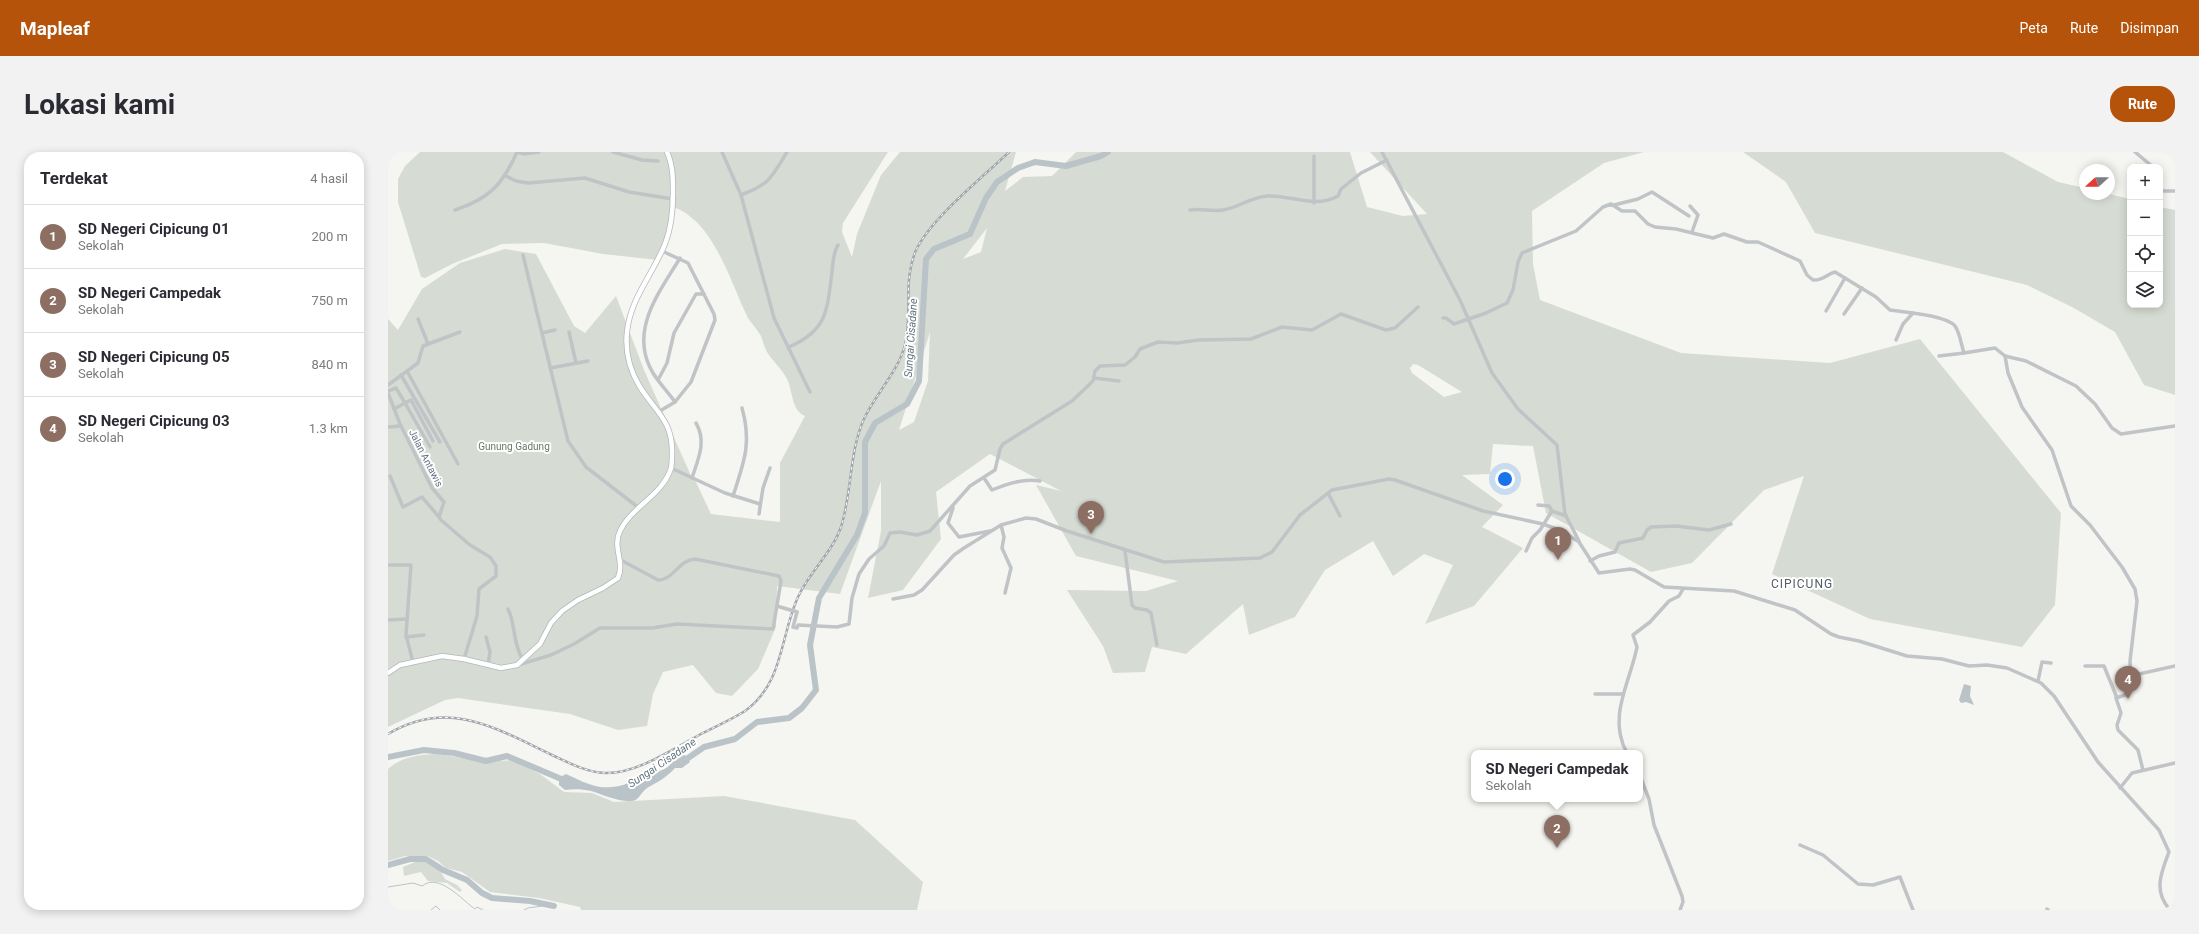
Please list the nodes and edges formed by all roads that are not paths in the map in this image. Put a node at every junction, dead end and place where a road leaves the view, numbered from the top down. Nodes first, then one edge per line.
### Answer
1 (517, 152) edge
2 (539, 152) edge
3 (613, 152) edge
4 (667, 152) edge
5 (722, 152) edge
6 (786, 152) edge
7 (1382, 152) edge
8 (2135, 152) edge
9 (1314, 156) dead end
10 (1387, 160) junction
11 (658, 161) dead end
12 (2149, 164) edge
13 (506, 176) junction
14 (2163, 191) edge
15 (2175, 191) edge
16 (741, 195) junction
17 (673, 199) junction
18 (1314, 203) junction
19 (1614, 205) junction
20 (1690, 206) dead end
21 (455, 210) dead end
22 (1190, 210) dead end
23 (1689, 216) dead end
24 (1692, 232) junction
25 (838, 245) dead end
26 (662, 251) junction
27 (523, 255) dead end
28 (680, 258) junction
29 (1845, 278) junction
30 (1862, 288) junction
31 (704, 294) junction
32 (1418, 307) dead end
33 (1826, 311) dead end
34 (1913, 313) junction
35 (1844, 314) dead end
36 (1443, 318) dead end
37 (418, 319) dead end
38 (1468, 319) junction
39 (555, 330) dead end
40 (460, 332) dead end
41 (569, 332) dead end
42 (542, 333) junction
43 (1896, 340) dead end
44 (428, 344) junction
45 (789, 347) junction
46 (1964, 352) junction
47 (1939, 356) dead end
48 (2005, 356) junction
49 (588, 361) dead end
50 (576, 363) junction
51 (550, 368) junction
52 (407, 371) junction
53 (401, 375) junction
54 (1094, 378) junction
55 (658, 380) junction
56 (1119, 381) dead end
57 (388, 385) edge
58 (388, 392) edge
59 (810, 392) dead end
60 (675, 402) junction
61 (405, 403) junction
62 (742, 408) dead end
63 (394, 409) junction
64 (660, 411) junction
65 (696, 423) dead end
66 (401, 426) junction
67 (2175, 426) edge
68 (388, 427) edge
69 (433, 441) dead end
70 (440, 442) dead end
71 (430, 447) dead end
72 (458, 464) dead end
73 (671, 468) junction
74 (770, 468) dead end
75 (390, 476) dead end
76 (692, 478) junction
77 (984, 478) junction
78 (1040, 481) dead end
79 (1328, 493) junction
80 (733, 496) junction
81 (760, 504) junction
82 (1538, 505) dead end
83 (954, 506) junction
84 (639, 508) junction
85 (1552, 511) junction
86 (759, 514) dead end
87 (1340, 516) dead end
88 (1566, 516) junction
89 (439, 517) junction
90 (1543, 524) junction
91 (1732, 524) dead end
92 (1001, 525) junction
93 (993, 530) junction
94 (1579, 542) junction
95 (1125, 551) junction
96 (1526, 551) dead end
97 (619, 559) junction
98 (1590, 561) junction
99 (388, 564) edge
100 (1683, 589) junction
101 (1005, 593) dead end
102 (893, 599) dead end
103 (777, 606) junction
104 (508, 609) dead end
105 (407, 619) junction
106 (388, 620) edge
107 (424, 635) dead end
108 (406, 637) junction
109 (486, 637) dead end
110 (1157, 645) dead end
111 (464, 659) junction
112 (523, 660) junction
113 (413, 662) junction
114 (2051, 663) dead end
115 (488, 665) junction
116 (517, 665) junction
117 (2085, 666) dead end
118 (2175, 666) edge
119 (388, 673) edge
120 (2130, 676) junction
121 (2038, 681) junction
122 (1596, 694) dead end
123 (1623, 694) junction
124 (2117, 698) junction
125 (1626, 750) edge
126 (2175, 763) edge
127 (2143, 770) junction
128 (1643, 784) edge
129 (2120, 788) junction
130 (1800, 845) dead end
131 (1680, 910) edge
132 (1913, 910) edge
133 (2170, 910) edge

1 - 2 street
1 - 13 street
3 - 11 street
4 - 17 street
5 - 16 street
6 - 16 street
7 - 10 street
8 - 12 street
9 - 18 street
10 - 18 street
10 - 38 street
13 - 17 street
13 - 21 street
14 - 15 street
16 - 45 street
17 - 26 street
18 - 22 street
19 - 23 street
19 - 24 street
19 - 38 street
20 - 24 street
24 - 29 street
25 - 45 street
26 - 28 street
26 - 64 street
27 - 42 street
28 - 31 street
28 - 55 street
29 - 30 street
29 - 33 street
30 - 34 street
30 - 35 street
31 - 55 street
31 - 60 street
32 - 54 street
34 - 43 street
34 - 46 street
36 - 38 street
37 - 44 street
38 - 88 street
39 - 42 street
40 - 44 street
41 - 50 street
42 - 51 street
44 - 52 street
45 - 59 street
46 - 47 street
46 - 48 street
48 - 67 street
48 - 120 street
49 - 50 street
50 - 51 street
51 - 84 street
52 - 53 street
52 - 72 street
53 - 57 street
53 - 70 street
54 - 56 street
54 - 77 street
55 - 60 street
58 - 61 street
58 - 63 street, Jalan Antawis
60 - 64 street
61 - 63 street
61 - 69 street
61 - 71 street
62 - 80 street
63 - 66 street, Jalan Antawis
64 - 73 street
65 - 76 street
66 - 68 street
66 - 89 street, Jalan Antawis
73 - 76 street
73 - 84 street
74 - 81 street
75 - 89 street
76 - 80 street
77 - 78 street
77 - 83 street
79 - 87 street
79 - 90 street
79 - 95 street
80 - 81 street
81 - 86 street
82 - 85 street
83 - 93 street
83 - 103 street, bridge
84 - 97 street
85 - 88 street
85 - 90 street
88 - 94 street
89 - 111 street
90 - 94 street
90 - 96 street
91 - 98 street
92 - 93 street
92 - 95 street
92 - 101 street
93 - 102 street
94 - 98 street
95 - 110 street
97 - 103 street
97 - 112 street
98 - 100 street
99 - 105 street
100 - 121 street
100 - 123 street
103 - 116 street
104 - 112 street
105 - 106 street
105 - 108 street
107 - 108 street
108 - 113 street
109 - 115 street
111 - 113 street
111 - 115 street
112 - 116 street
113 - 119 street
114 - 121 street
115 - 116 street
117 - 124 street
118 - 120 street
120 - 124 street
121 - 129 street
122 - 123 street
123 - 125 street
124 - 127 street
126 - 127 street
127 - 129 street
128 - 131 street
129 - 133 street
130 - 132 street

